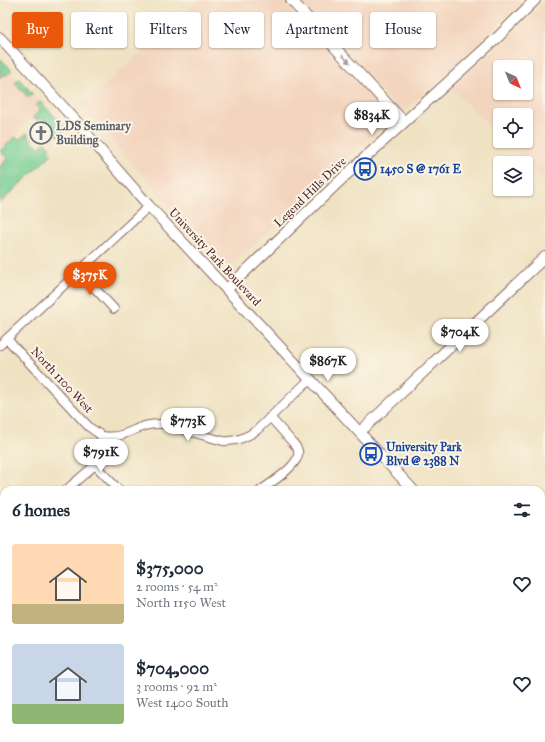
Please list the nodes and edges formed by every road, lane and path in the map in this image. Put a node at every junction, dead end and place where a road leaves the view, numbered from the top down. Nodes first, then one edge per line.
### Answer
1 (291, 0) edge
2 (535, 0) edge
3 (0, 38) edge
4 (404, 122) junction
5 (149, 206) junction
6 (545, 257) edge
7 (79, 271) junction
8 (227, 289) junction
9 (114, 309) dead end
10 (7, 339) junction
11 (0, 345) edge
12 (310, 379) junction
13 (270, 417) junction
14 (360, 432) junction
15 (102, 436) junction
16 (95, 465) junction
17 (71, 486) edge
18 (115, 486) edge
19 (267, 486) edge
20 (409, 486) edge

1 -> 4 street
2 - 4 street, Legend Hills Drive
3 - 5 street, University Park Boulevard
4 - 8 street, Legend Hills Drive
5 - 7 street
5 - 8 street, University Park Boulevard
6 - 14 street
7 - 9 street
7 - 10 street
8 - 12 street, University Park Boulevard
10 - 11 street
10 - 15 street, North 1100 West
12 - 13 street
12 - 14 street, University Park Boulevard
13 - 15 street
13 - 19 street
14 - 20 street, University Park Boulevard
15 - 16 street
16 - 17 street
16 - 18 street

